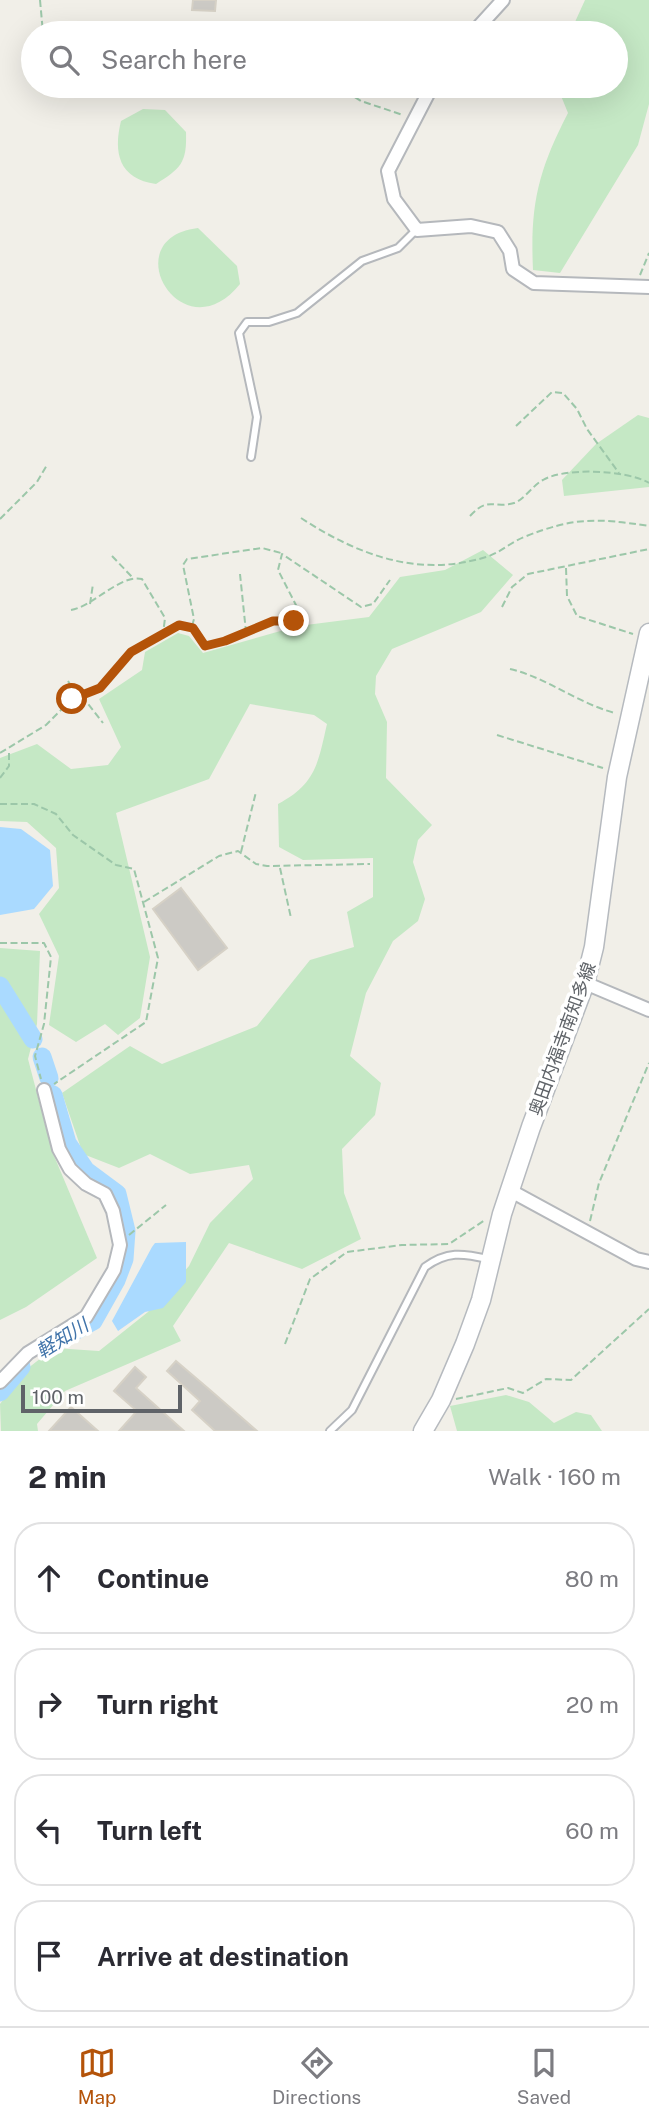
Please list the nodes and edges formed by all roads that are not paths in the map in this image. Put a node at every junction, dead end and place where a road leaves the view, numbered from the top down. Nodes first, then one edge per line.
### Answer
1 (503, 0) edge
2 (484, 21) edge
3 (426, 98) edge
4 (417, 230) junction
5 (643, 286) edge
6 (251, 457) dead end
7 (648, 636) edge
8 (585, 983) junction
9 (649, 1010) edge
10 (44, 1090) road end
11 (510, 1191) junction
12 (493, 1260) junction
13 (649, 1262) edge
14 (0, 1382) edge
15 (330, 1431) edge
16 (423, 1431) edge

1 - 2 street
3 - 4 street
4 - 5 street
4 - 6 lane
7 - 8 main road, 奥田内福寺南知多線
8 - 9 street
8 - 11 main road, 奥田内福寺南知多線
10 - 14 street
11 - 12 main road, 奥田内福寺南知多線
11 - 13 street
12 - 15 lane
12 - 16 main road, 奥田内福寺南知多線

